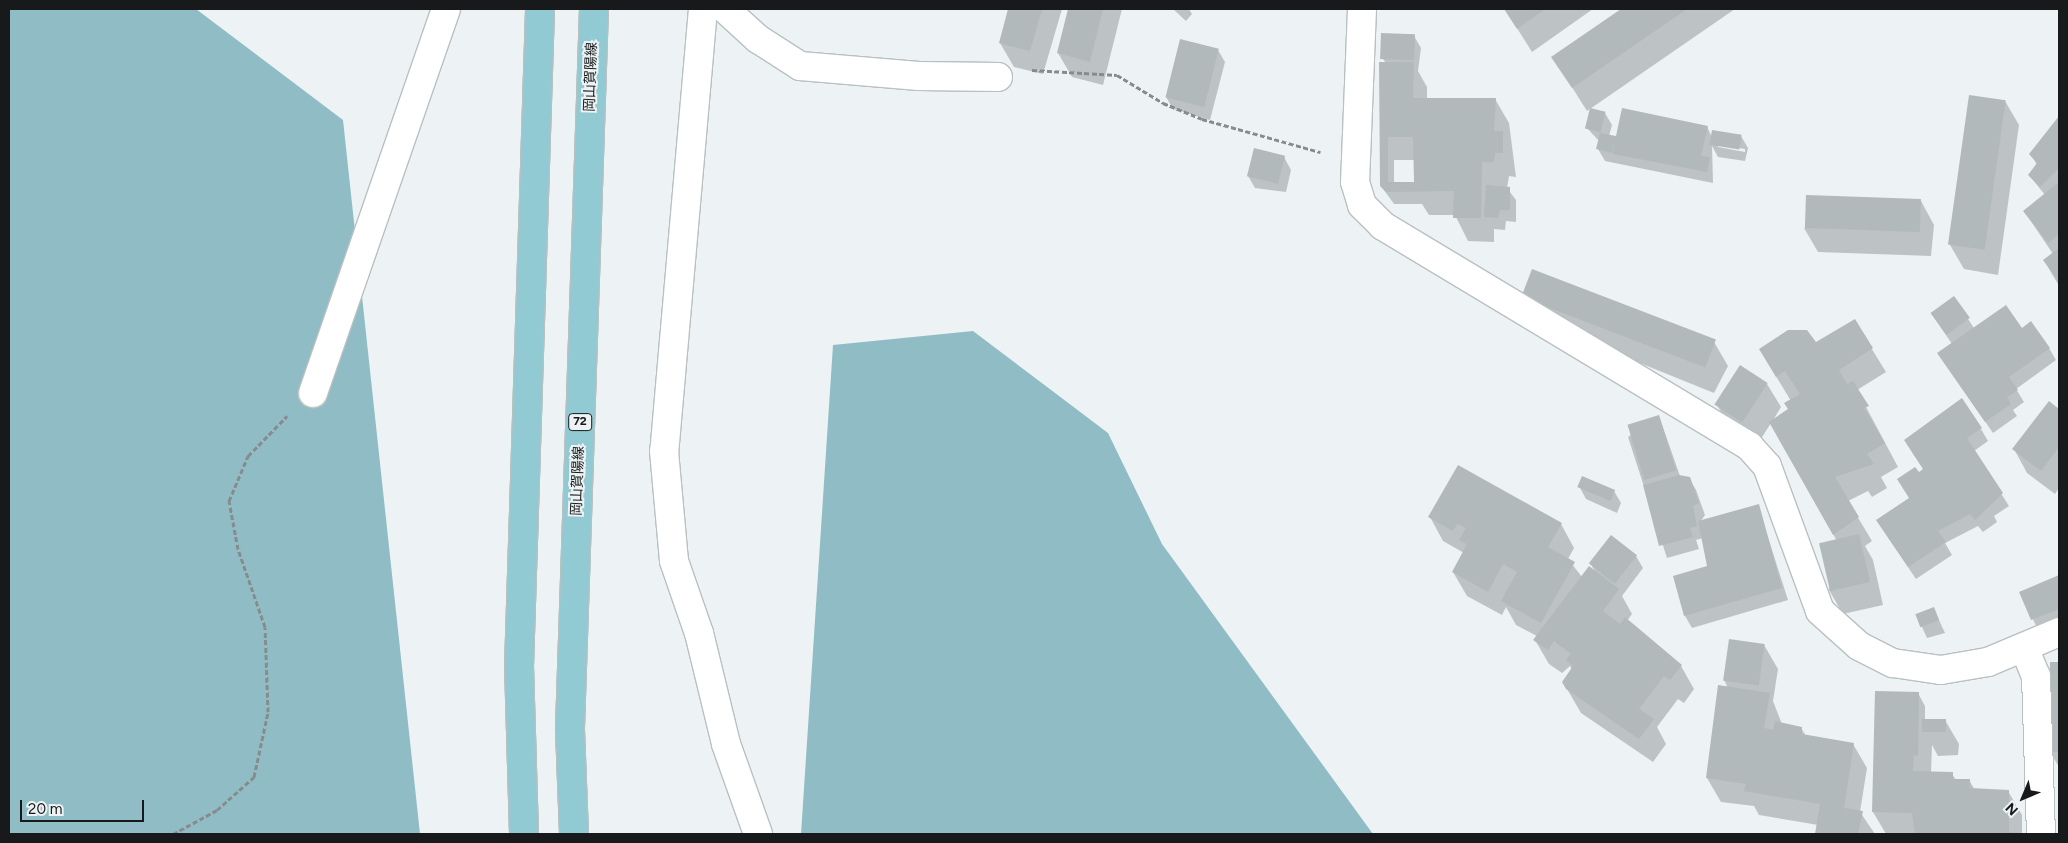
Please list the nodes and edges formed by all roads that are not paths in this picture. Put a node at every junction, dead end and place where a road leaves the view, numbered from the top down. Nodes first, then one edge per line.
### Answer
1 (446, 9) edge
2 (540, 9) edge
3 (594, 9) edge
4 (703, 9) edge
5 (725, 9) edge
6 (1362, 9) edge
7 (998, 77) road end
8 (313, 393) road end
9 (2059, 632) edge
10 (2024, 646) junction
11 (524, 834) edge
12 (574, 834) edge
13 (758, 834) edge
14 (2041, 834) edge

1 - 8 street
2 - 11 main road
3 - 12 main road, 岡山賀陽線 / 72
4 - 13 street
5 - 7 street
6 - 10 street
9 - 10 street
10 - 14 street

